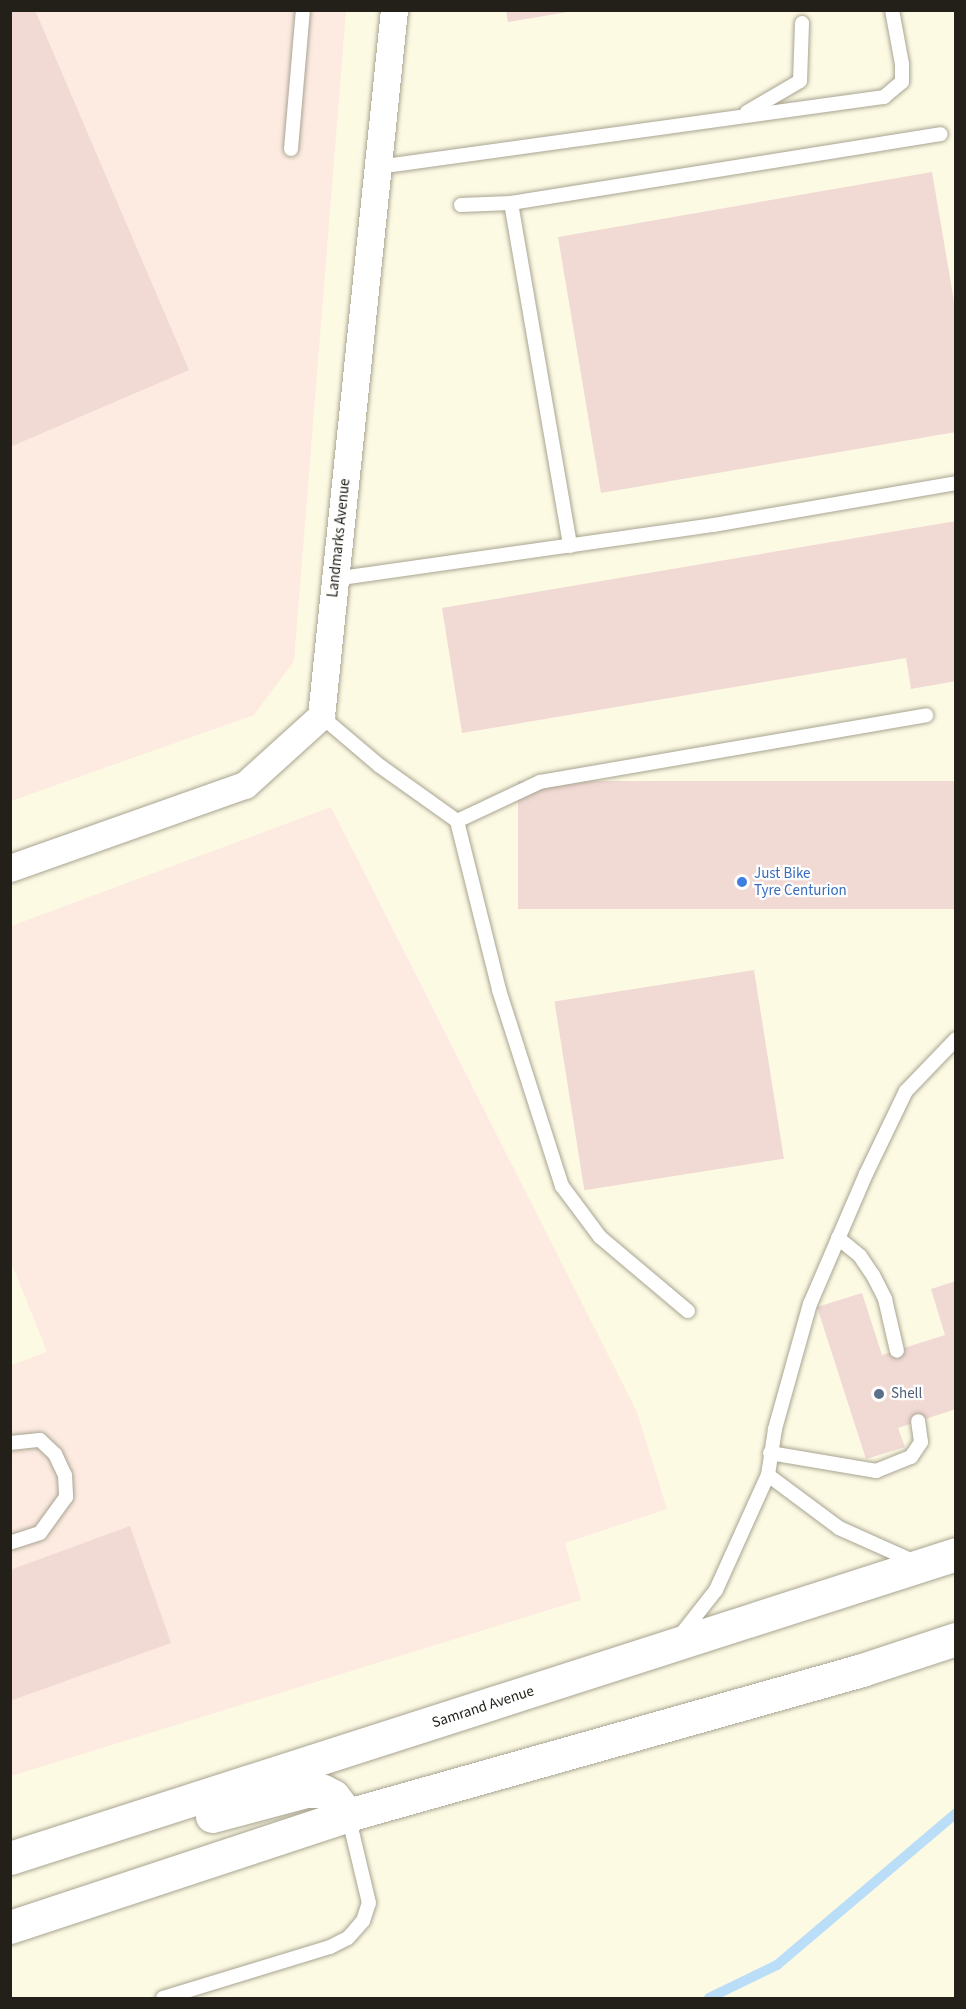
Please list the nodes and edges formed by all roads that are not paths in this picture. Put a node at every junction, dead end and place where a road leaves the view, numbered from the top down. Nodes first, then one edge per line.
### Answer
1 (303, 10) edge
2 (394, 10) edge
3 (892, 10) edge
4 (802, 23) dead end
5 (740, 116) junction
6 (940, 134) dead end
7 (291, 149) dead end
8 (378, 167) junction
9 (511, 203) junction
10 (461, 205) dead end
11 (956, 483) edge
12 (570, 546) junction
13 (334, 579) junction
14 (926, 715) dead end
15 (321, 716) junction
16 (457, 821) junction
17 (10, 868) edge
18 (956, 1039) edge
19 (838, 1238) junction
20 (688, 1311) dead end
21 (897, 1351) dead end
22 (918, 1421) dead end
23 (10, 1443) edge
24 (770, 1453) junction
25 (768, 1475) junction
26 (10, 1543) edge
27 (956, 1554) edge
28 (922, 1564) junction
29 (956, 1640) edge
30 (672, 1645) junction
31 (348, 1815) junction
32 (78, 1836) junction
33 (10, 1858) edge
34 (10, 1927) edge
35 (164, 1998) edge

1 - 7 lane
2 - 8 street, Landmarks Avenue
3 - 5 lane
4 - 5 lane
5 - 8 lane
6 - 9 lane
8 - 13 street, Landmarks Avenue
9 - 10 lane
9 - 12 lane
11 - 12 lane
12 - 13 lane
13 - 15 street, Landmarks Avenue
14 - 16 lane
15 - 16 lane
15 - 17 street
16 - 20 lane
18 - 19 lane
19 - 21 lane
19 - 24 lane
22 - 24 lane
23 - 26 lane
24 - 25 lane
25 - 28 lane
25 - 30 lane
27 - 28 main road, Samrand Avenue
28 - 30 main road, Samrand Avenue
29 - 31 main road
30 - 32 main road, Samrand Avenue
31 - 32 main road
31 - 34 main road
31 - 35 lane
32 - 33 main road, Samrand Avenue

